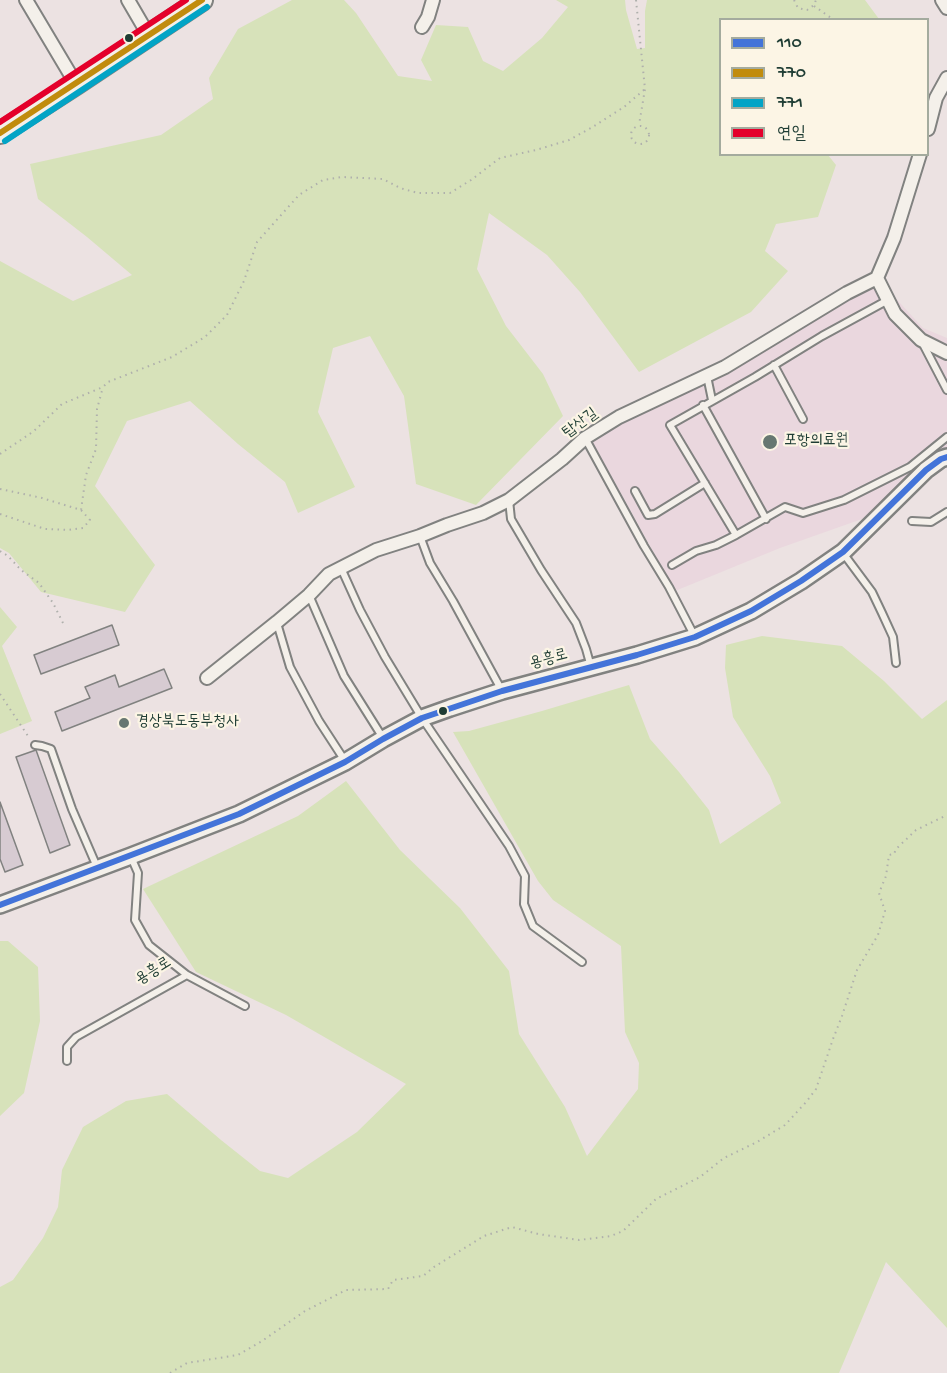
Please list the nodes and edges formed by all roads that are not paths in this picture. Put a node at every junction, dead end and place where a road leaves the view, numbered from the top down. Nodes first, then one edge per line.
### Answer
1 (26, 0) edge
2 (128, 0) edge
3 (202, 0) edge
4 (433, 0) edge
5 (942, 0) edge
6 (947, 8) edge
7 (422, 27) dead end
8 (148, 36) junction
9 (947, 78) edge
10 (76, 84) junction
11 (929, 122) edge
12 (0, 133) edge
13 (919, 156) edge
14 (877, 278) junction
15 (888, 300) junction
16 (921, 340) junction
17 (947, 354) edge
18 (774, 365) junction
19 (706, 376) junction
20 (947, 390) edge
21 (712, 400) junction
22 (703, 405) junction
23 (803, 419) dead end
24 (947, 437) edge
25 (585, 438) junction
26 (947, 457) edge
27 (705, 483) junction
28 (635, 491) dead end
29 (509, 500) junction
30 (947, 512) edge
31 (766, 519) junction
32 (912, 521) dead end
33 (736, 535) junction
34 (420, 536) junction
35 (843, 552) junction
36 (672, 565) dead end
37 (340, 568) junction
38 (309, 595) junction
39 (277, 622) junction
40 (694, 637) junction
41 (896, 663) dead end
42 (591, 668) junction
43 (207, 678) dead end
44 (502, 691) junction
45 (422, 718) junction
46 (383, 739) junction
47 (35, 745) road end
48 (345, 762) junction
49 (131, 856) junction
50 (97, 869) junction
51 (0, 904) edge
52 (582, 962) dead end
53 (187, 975) junction
54 (245, 1006) dead end
55 (67, 1061) dead end

1 - 10 street
2 - 8 street
3 - 8 main road
4 - 7 street
5 - 6 street
8 - 10 main road
9 - 11 street
10 - 12 main road
13 - 14 street
14 - 15 street
14 - 19 street, 탑산길
15 - 16 street
15 - 18 lane
16 - 17 street
16 - 20 lane
18 - 21 lane
18 - 23 lane
19 - 21 lane
19 - 25 street, 탑산길
21 - 22 lane
22 - 27 lane
22 - 31 lane
24 - 31 lane
25 - 29 street, 탑산길
25 - 40 lane
26 - 35 street, 용흥로
27 - 28 lane
27 - 33 lane
29 - 34 street, 탑산길
29 - 42 lane
30 - 32 lane
31 - 33 lane
33 - 36 lane
34 - 37 street, 탑산길
34 - 44 lane
35 - 40 street, 용흥로
35 - 41 lane
37 - 38 street, 탑산길
37 - 45 lane
38 - 39 street, 탑산길
38 - 46 lane
39 - 43 street, 탑산길
39 - 48 lane
40 - 42 street, 용흥로
42 - 44 street, 용흥로
44 - 45 street, 용흥로
45 - 46 street, 용흥로
45 - 52 lane
46 - 48 street, 용흥로
47 - 50 lane
48 - 49 street, 용흥로
49 - 50 street, 용흥로
49 - 53 lane, 용흥로
50 - 51 street, 용흥로
53 - 54 lane
53 - 55 lane, 용흥로

